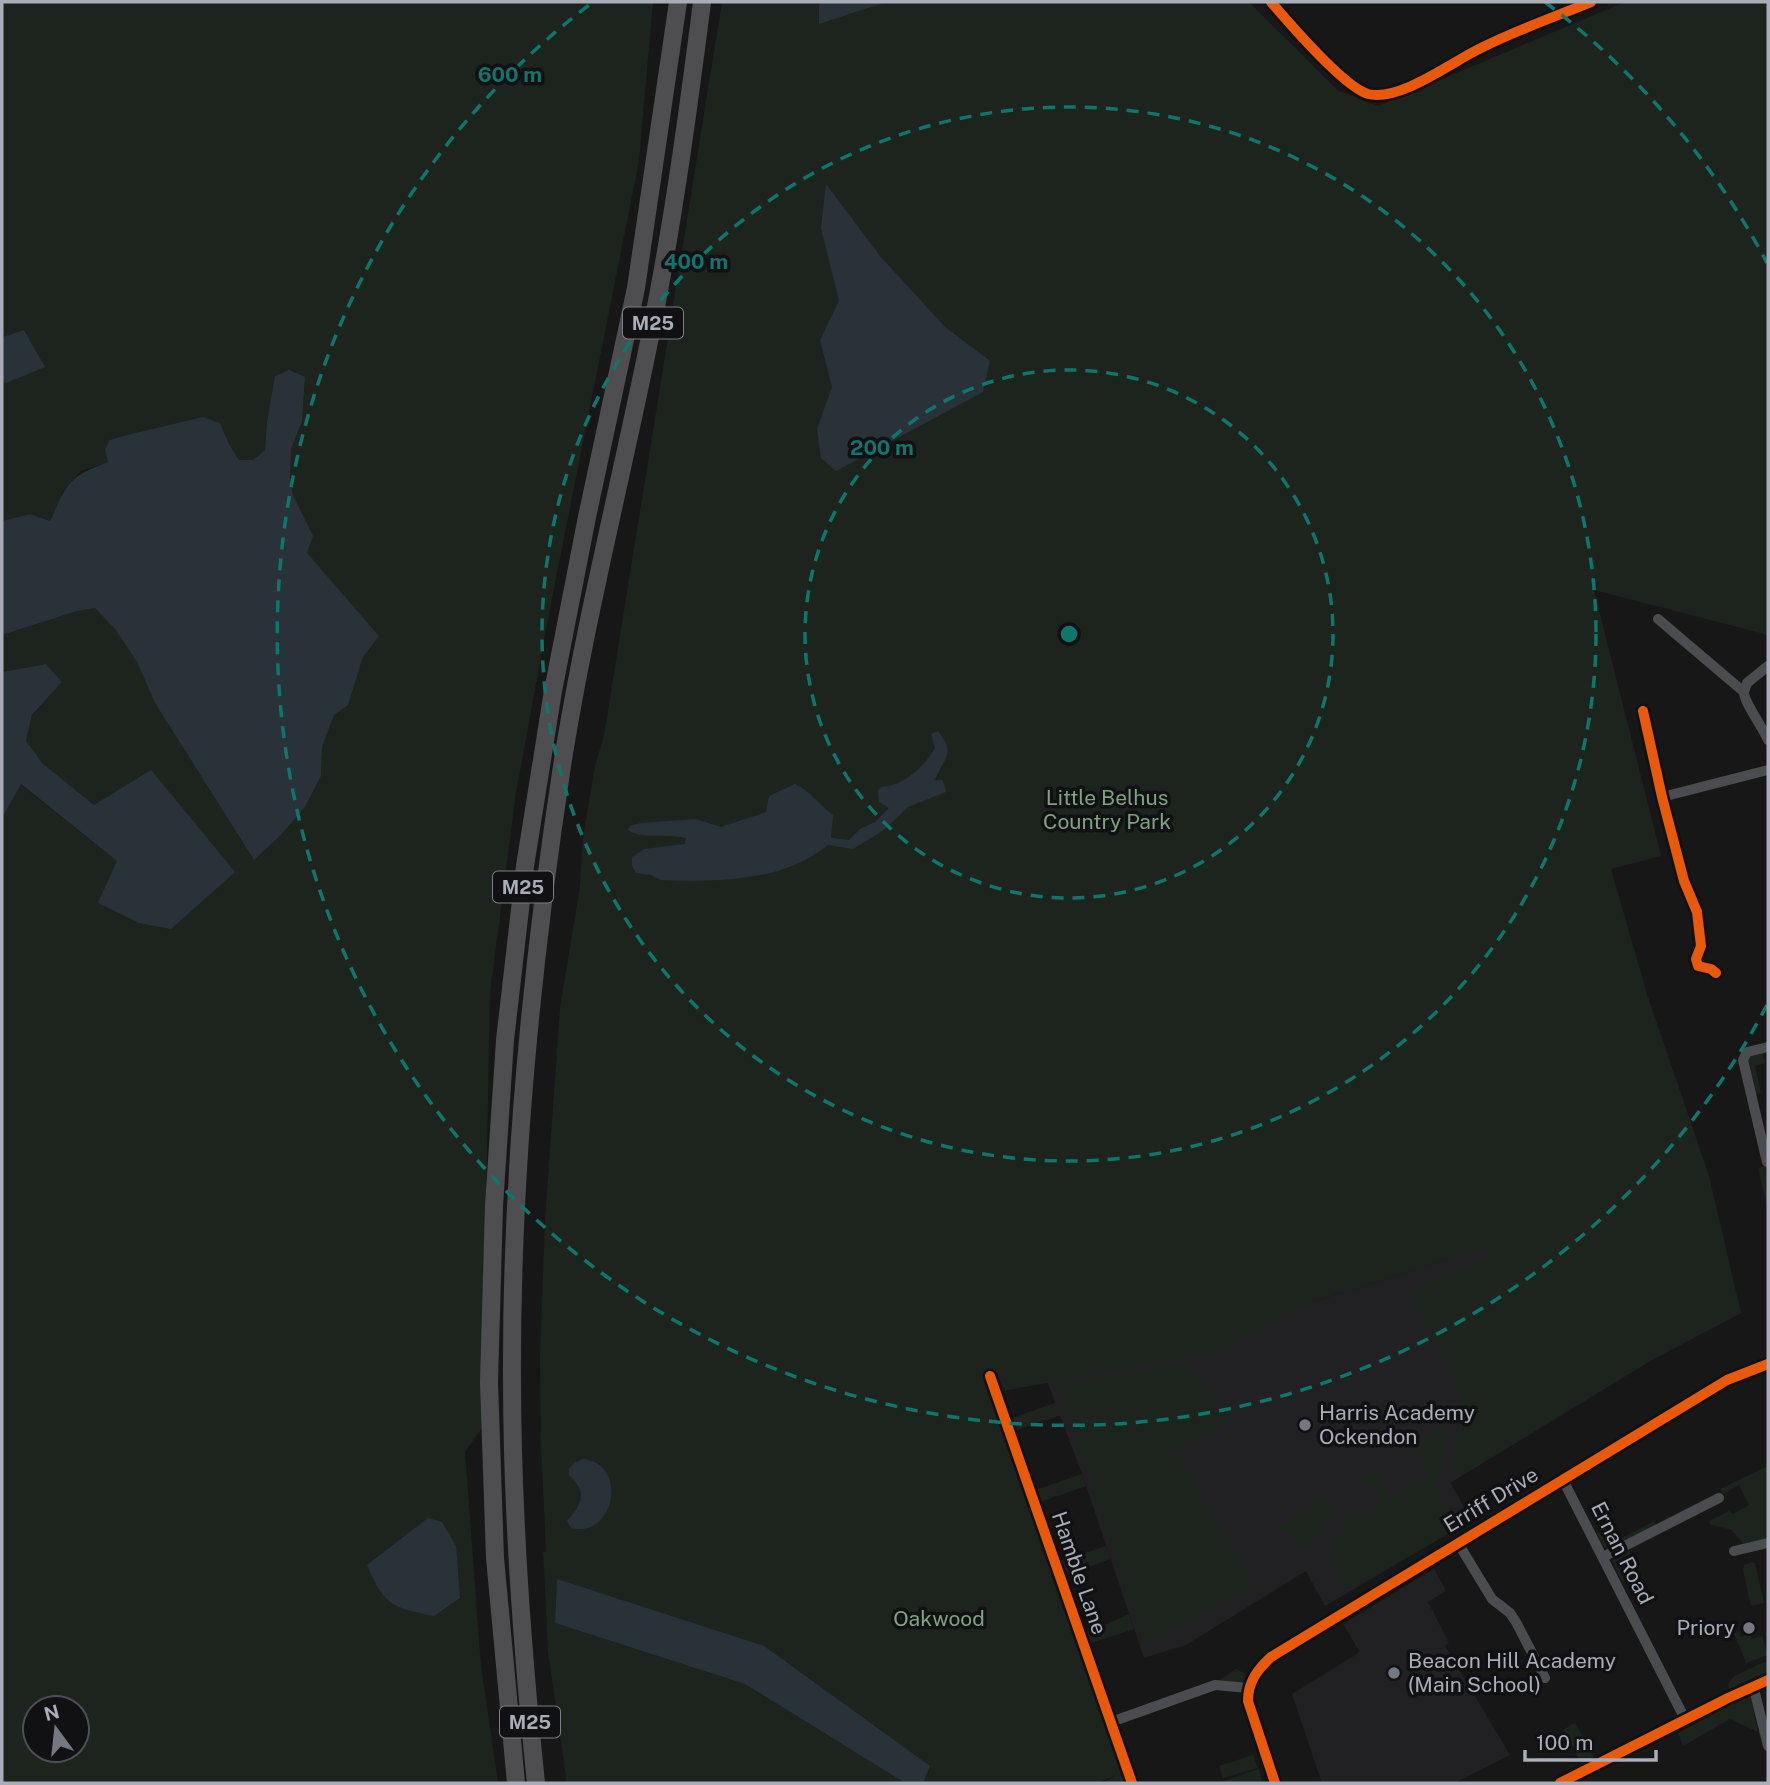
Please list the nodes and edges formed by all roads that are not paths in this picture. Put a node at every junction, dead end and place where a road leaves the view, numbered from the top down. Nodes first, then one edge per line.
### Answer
1 (678, 2) edge
2 (702, 2) edge
3 (1271, 2) edge
4 (1591, 2) edge
5 (1658, 619) dead end
6 (1768, 666) edge
7 (1744, 692) junction
8 (1643, 711) dead end
9 (1768, 740) edge
10 (1768, 770) edge
11 (1662, 797) junction
12 (1716, 973) dead end
13 (1768, 1047) edge
14 (1767, 1162) edge
15 (1768, 1364) edge
16 (990, 1376) dead end
17 (1563, 1480) junction
18 (1719, 1498) dead end
19 (1458, 1543) junction
20 (1768, 1543) edge
21 (1734, 1551) dead end
22 (1603, 1557) junction
23 (1545, 1678) dead end
24 (1768, 1680) edge
25 (1753, 1685) junction
26 (1248, 1688) junction
27 (1685, 1719) junction
28 (1111, 1722) junction
29 (1768, 1746) edge
30 (516, 1783) edge
31 (536, 1783) edge
32 (1132, 1783) edge
33 (1275, 1783) edge
34 (1560, 1783) edge

1 - 30 highway, M25
2 - 31 highway, M25
3 - 4 street
5 - 7 street
6 - 7 street
7 - 9 street
8 - 11 street
10 - 11 street
11 - 12 street
13 - 14 street
15 - 17 street, Erriff Drive
16 - 28 street, Hamble Lane
17 - 19 street, Erriff Drive
17 - 22 street, Ernan Road
18 - 22 street
19 - 23 street
19 - 26 street, Erriff Drive
20 - 21 street
22 - 27 street, Ernan Road
24 - 25 street
25 - 27 street
25 - 29 street
26 - 28 street
26 - 33 street
27 - 34 street
28 - 32 street, Hamble Lane

